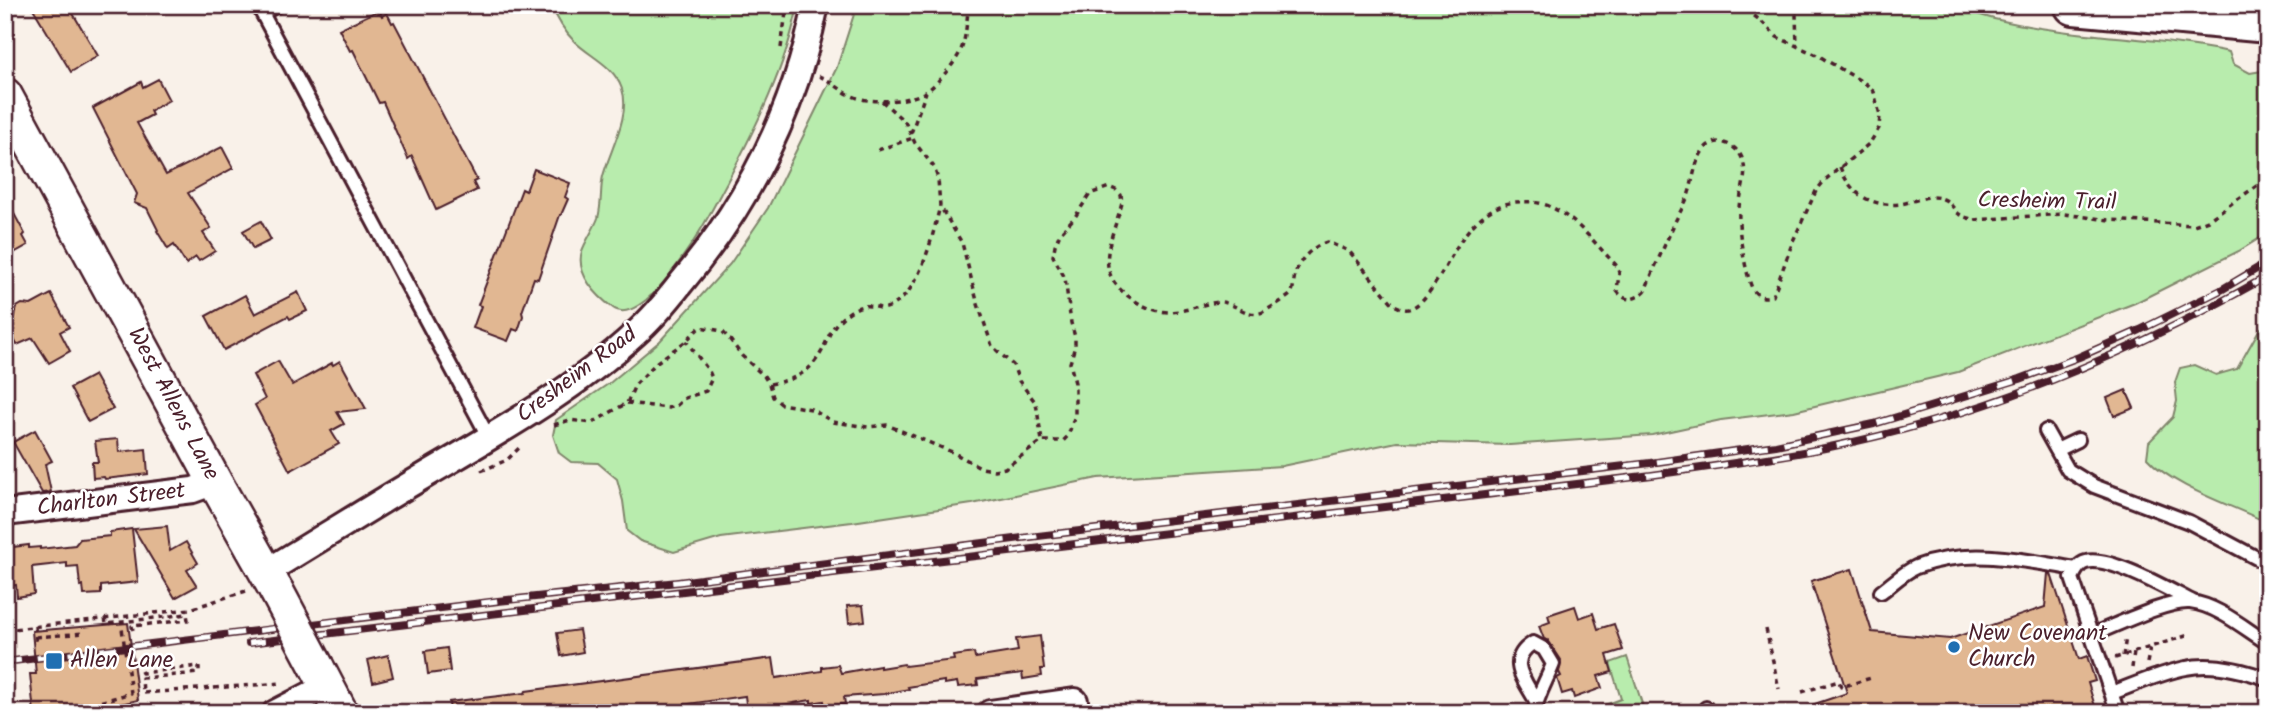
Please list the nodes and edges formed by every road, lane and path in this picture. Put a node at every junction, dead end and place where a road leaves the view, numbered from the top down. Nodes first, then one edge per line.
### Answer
1 (277, 5) edge
2 (787, 5) edge
3 (816, 5) edge
4 (969, 5) edge
5 (1740, 5) edge
6 (1791, 5) edge
7 (2074, 5) edge
8 (260, 9) edge
9 (2268, 23) edge
10 (1797, 46) junction
11 (781, 55) dead end
12 (813, 74) dead end
13 (927, 91) junction
14 (5, 95) edge
15 (882, 101) junction
16 (912, 135) junction
17 (878, 150) dead end
18 (1840, 167) junction
19 (2268, 178) edge
20 (940, 206) junction
21 (686, 341) junction
22 (769, 384) junction
23 (627, 403) junction
24 (549, 427) dead end
25 (2046, 431) dead end
26 (489, 438) junction
27 (2078, 440) dead end
28 (1042, 441) junction
29 (2057, 450) junction
30 (215, 482) junction
31 (5, 513) edge
32 (2268, 564) edge
33 (2076, 569) junction
34 (265, 584) junction
35 (1881, 592) dead end
36 (2193, 603) junction
37 (105, 618) junction
38 (35, 626) junction
39 (122, 628) dead end
40 (5, 629) edge
41 (1766, 629) dead end
42 (133, 630) dead end
43 (85, 633) dead end
44 (2091, 635) junction
45 (2189, 635) dead end
46 (2268, 643) edge
47 (2110, 660) dead end
48 (141, 671) dead end
49 (2267, 677) edge
50 (1871, 678) dead end
51 (287, 682) dead end
52 (328, 689) edge
53 (1779, 689) dead end
54 (1801, 692) dead end
55 (2112, 693) junction
56 (1075, 701) dead end
57 (82, 706) dead end
58 (275, 713) edge
59 (990, 713) edge
60 (2118, 713) edge

1 - 8 lane
2 - 11 path
3 - 26 street, Cresheim Road
4 - 13 path
5 - 10 path
6 - 10 path
7 - 9 main road
8 - 26 lane
10 - 18 path
12 - 15 path
13 - 15 path
13 - 16 path
14 - 30 main road, West Allens Lane
15 - 16 path
16 - 17 path
16 - 20 path
18 - 19 path, Cresheim Trail
18 - 28 path
20 - 22 path
20 - 28 path
21 - 22 path
21 - 23 path
21 - 23 path
22 - 28 path
23 - 24 path
25 - 29 lane
26 - 34 street, Cresheim Road
27 - 29 lane
29 - 32 lane
30 - 31 street, Charlton Street
30 - 34 main road, West Allens Lane
33 - 35 lane
33 - 36 lane
33 - 44 lane
34 - 37 path
34 - 52 main road, West Allens Lane, bridge
36 - 44 lane
36 - 46 lane
37 - 38 path
37 - 42 path
38 - 40 path
38 - 43 path
39 - 57 path, bridge
41 - 53 path
44 - 55 lane
45 - 47 path
48 - 51 path
49 - 55 lane
50 - 54 path
52 - 58 street
55 - 60 lane
56 - 59 street

